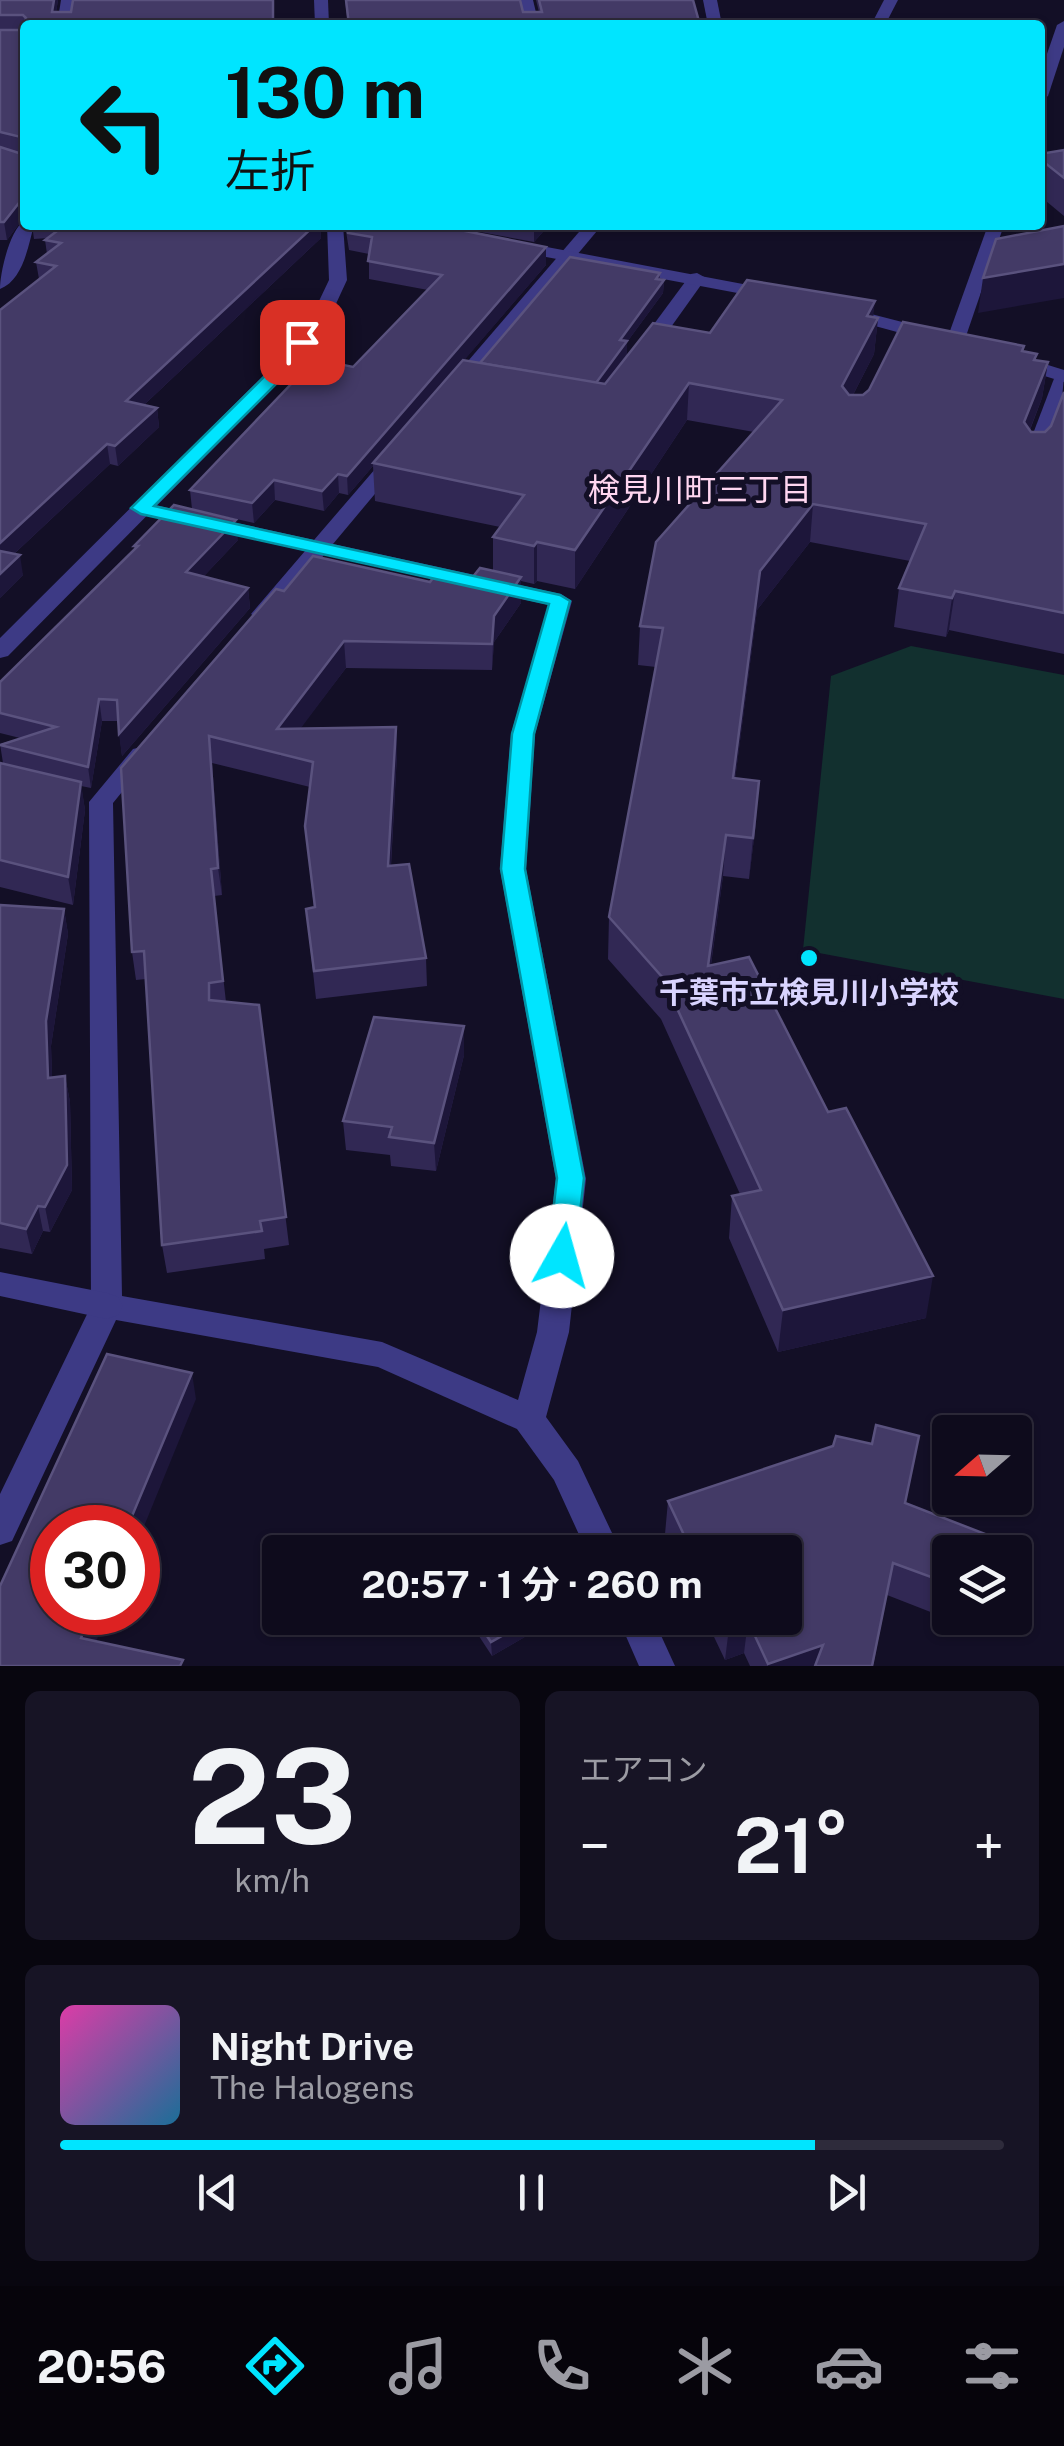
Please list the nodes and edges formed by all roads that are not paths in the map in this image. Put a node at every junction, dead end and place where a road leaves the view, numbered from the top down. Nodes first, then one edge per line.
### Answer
1 (1064, 25) edge
2 (1045, 67) edge
3 (25, 230) edge
4 (335, 230) edge
5 (590, 230) edge
6 (995, 230) edge
7 (490, 242) edge
8 (0, 252) edge
9 (20, 252) junction
10 (568, 256) junction
11 (697, 278) junction
12 (0, 284) edge
13 (791, 298) edge
14 (828, 308) edge
15 (974, 347) junction
16 (631, 368) edge
17 (1064, 376) edge
18 (460, 391) edge
19 (408, 443) edge
20 (1032, 462) edge
21 (141, 508) junction
22 (320, 545) junction
23 (243, 636) edge
24 (0, 651) edge
25 (152, 742) edge
26 (0, 1284) edge
27 (107, 1306) junction
28 (529, 1419) junction
29 (0, 1530) edge
30 (596, 1535) edge
31 (642, 1635) edge
32 (658, 1666) edge

1 - 2 street
3 - 9 street
4 - 21 street
5 - 10 street
6 - 15 street
7 - 10 street
8 - 9 street
9 - 12 street
10 - 11 street
10 - 18 street
11 - 13 street
11 - 16 street
14 - 15 street
15 - 17 street
17 - 20 street
19 - 22 street
21 - 22 street
21 - 24 street
22 - 23 street
22 - 28 street
25 - 27 street
26 - 27 street
27 - 28 street
27 - 29 street
28 - 30 street
31 - 32 street

